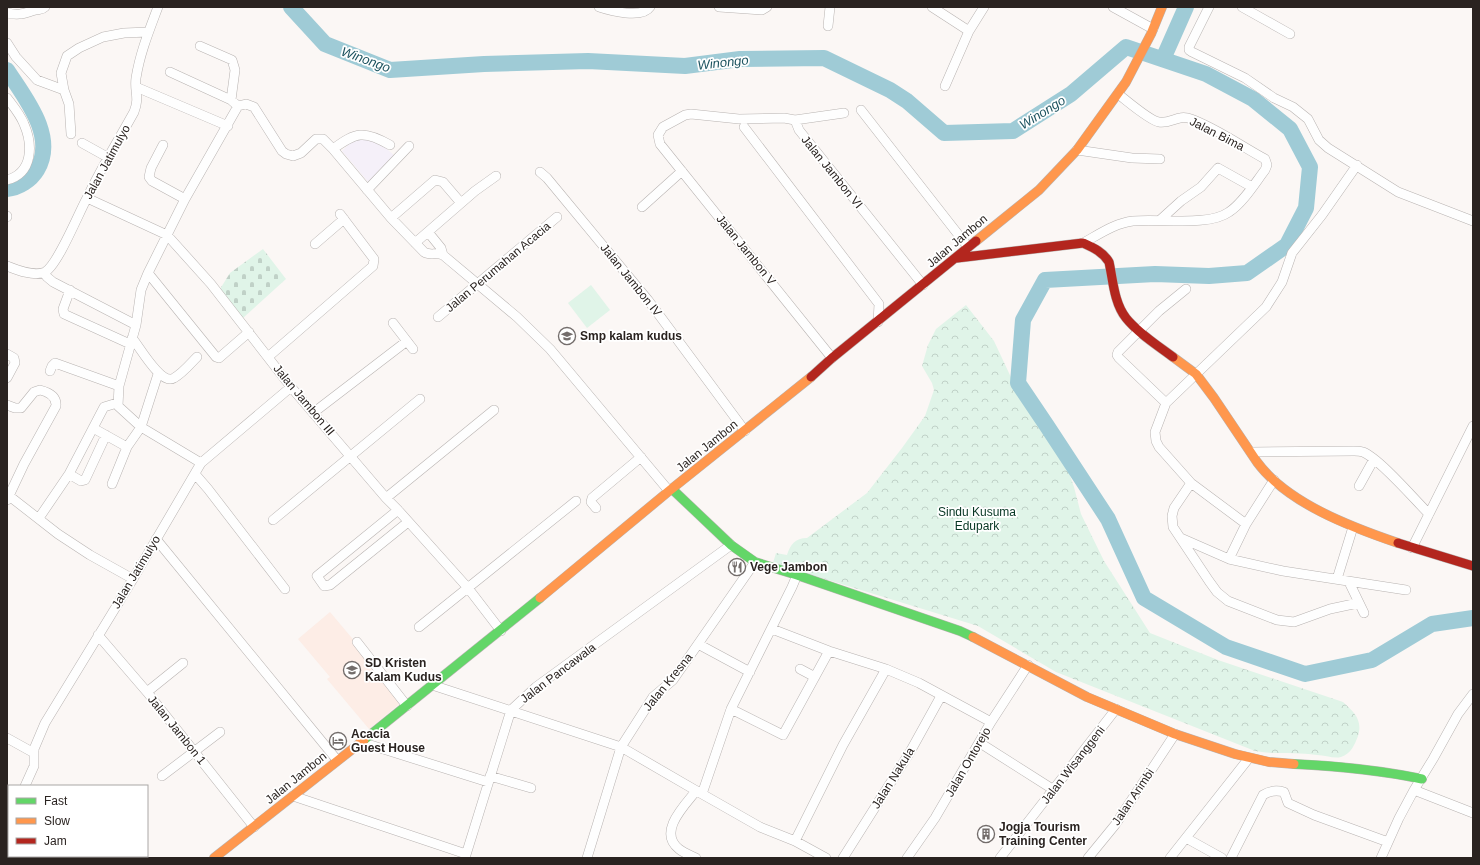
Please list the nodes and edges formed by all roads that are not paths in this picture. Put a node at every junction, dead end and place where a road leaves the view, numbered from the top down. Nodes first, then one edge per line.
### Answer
1 (45, 7) edge
2 (158, 7) edge
3 (599, 7) edge
4 (650, 7) edge
5 (719, 7) edge
6 (767, 7) edge
7 (830, 7) edge
8 (932, 7) edge
9 (984, 7) edge
10 (1113, 7) edge
11 (1162, 7) edge
12 (1209, 7) edge
13 (1242, 7) edge
14 (24, 11) edge
15 (7, 13) edge
16 (828, 26) dead end
17 (969, 31) junction
18 (148, 32) junction
19 (1152, 32) junction
20 (1290, 34) dead end
21 (7, 43) edge
22 (200, 46) dead end
23 (170, 72) dead end
24 (945, 86) dead end
25 (136, 87) junction
26 (64, 90) junction
27 (1118, 94) junction
28 (8, 103) edge
29 (234, 103) junction
30 (861, 110) dead end
31 (844, 113) dead end
32 (795, 120) junction
33 (228, 126) junction
34 (744, 127) dead end
35 (71, 134) dead end
36 (82, 143) dead end
37 (164, 145) dead end
38 (390, 145) dead end
39 (409, 146) dead end
40 (333, 149) junction
41 (1077, 150) junction
42 (108, 158) junction
43 (1160, 159) dead end
44 (1357, 165) junction
45 (682, 171) junction
46 (540, 172) dead end
47 (496, 176) dead end
48 (7, 180) edge
49 (1252, 187) junction
50 (367, 190) junction
51 (87, 198) junction
52 (185, 199) junction
53 (461, 203) junction
54 (642, 207) dead end
55 (558, 217) dead end
56 (391, 218) junction
57 (1160, 220) junction
58 (1473, 221) edge
59 (428, 232) junction
60 (167, 235) junction
61 (415, 243) junction
62 (1082, 243) junction
63 (315, 244) dead end
64 (968, 247) junction
65 (443, 255) junction
66 (957, 258) junction
67 (7, 266) edge
68 (44, 273) junction
69 (148, 273) junction
70 (478, 283) junction
71 (923, 285) junction
72 (1186, 289) dead end
73 (70, 290) junction
74 (438, 317) dead end
75 (878, 322) junction
76 (394, 323) dead end
77 (136, 325) junction
78 (1139, 331) junction
79 (249, 332) junction
80 (131, 341) junction
81 (407, 341) junction
82 (413, 349) dead end
83 (7, 354) edge
84 (197, 357) dead end
85 (268, 357) junction
86 (832, 358) junction
87 (50, 371) dead end
88 (158, 374) junction
89 (1196, 374) junction
90 (7, 378) edge
91 (119, 386) junction
92 (291, 387) junction
93 (420, 399) dead end
94 (117, 403) junction
95 (1166, 403) junction
96 (7, 405) edge
97 (494, 410) dead end
98 (313, 413) junction
99 (1473, 426) edge
100 (141, 427) junction
101 (93, 428) junction
102 (744, 431) junction
103 (106, 435) junction
104 (128, 447) junction
105 (1251, 452) junction
106 (350, 455) junction
107 (641, 457) junction
108 (1374, 459) junction
109 (201, 463) junction
110 (69, 474) junction
111 (195, 474) junction
112 (1274, 480) junction
113 (112, 484) dead end
114 (1191, 484) junction
115 (1359, 486) dead end
116 (671, 490) junction
117 (8, 498) edge
118 (386, 498) junction
119 (576, 501) dead end
120 (596, 508) dead end
121 (398, 510) junction
122 (1429, 514) junction
123 (39, 518) junction
124 (273, 520) dead end
125 (408, 522) junction
126 (1246, 524) junction
127 (1353, 527) junction
128 (1181, 538) junction
129 (156, 539) junction
130 (731, 545) junction
131 (1412, 548) junction
132 (1229, 559) junction
133 (755, 562) junction
134 (1473, 566) edge
135 (797, 574) junction
136 (133, 579) junction
137 (1337, 579) junction
138 (1349, 582) junction
139 (468, 588) junction
140 (285, 589) dead end
141 (1406, 590) dead end
142 (1358, 603) junction
143 (1364, 613) dead end
144 (419, 627) dead end
145 (772, 629) junction
146 (501, 631) junction
147 (98, 635) junction
148 (357, 642) dead end
149 (698, 644) junction
150 (830, 651) junction
151 (184, 663) dead end
152 (1028, 664) junction
153 (800, 669) dead end
154 (886, 669) junction
155 (750, 672) junction
156 (815, 677) junction
157 (432, 685) junction
158 (147, 692) junction
159 (1473, 694) edge
160 (941, 696) junction
161 (407, 706) junction
162 (731, 709) junction
163 (1116, 709) junction
164 (511, 710) junction
165 (992, 722) junction
166 (220, 732) dead end
167 (1175, 734) junction
168 (7, 738) edge
169 (361, 742) junction
170 (980, 743) junction
171 (622, 747) junction
172 (194, 752) junction
173 (34, 753) junction
174 (1249, 758) junction
175 (337, 760) junction
176 (162, 776) dead end
177 (489, 779) junction
178 (1422, 779) junction
179 (25, 785) edge
180 (531, 788) dead end
181 (1054, 790) junction
182 (1414, 790) junction
183 (699, 792) junction
184 (293, 796) junction
185 (1473, 813) edge
186 (254, 827) junction
187 (1186, 838) junction
188 (795, 841) junction
189 (1388, 842) junction
190 (465, 856) edge
191 (218, 857) edge
192 (910, 857) edge
193 (587, 858) edge
194 (696, 858) edge
195 (826, 858) edge
196 (843, 858) edge
197 (1000, 858) edge
198 (1088, 858) edge
199 (1170, 858) edge
200 (1222, 858) edge
201 (1230, 858) edge
202 (1381, 858) edge

1 - 14 street
2 - 18 street, Jalan Jatimulyo
3 - 4 street
5 - 6 street
7 - 16 street
8 - 17 street
9 - 17 street
10 - 19 street
11 - 19 street, Jalan Jambon
12 - 44 street
13 - 20 street
14 - 15 street
17 - 24 street
18 - 25 street, Jalan Jatimulyo
18 - 26 street
19 - 27 street, Jalan Jambon
21 - 26 street
22 - 29 street
23 - 29 street
25 - 33 street
25 - 42 street, Jalan Jatimulyo
26 - 35 street
27 - 41 street, Jalan Jambon
27 - 49 street, Jalan Bima
28 - 48 street
29 - 33 street
29 - 40 street
30 - 64 street
31 - 32 street
32 - 45 street, Jalan Jambon V
32 - 71 street, Jalan Jambon VI
33 - 52 street
34 - 75 street
36 - 42 street
37 - 52 street
38 - 40 street
39 - 50 street
40 - 50 street
41 - 43 street
41 - 64 street, Jalan Jambon
42 - 51 street, Jalan Jatimulyo
44 - 58 street
44 - 89 street
45 - 54 street
45 - 86 street, Jalan Jambon V
46 - 102 street, Jalan Jambon IV
47 - 53 street
49 - 57 street
49 - 57 street
50 - 56 street
51 - 60 street, Jalan Jambon III
51 - 68 street, Jalan Jatimulyo
52 - 60 street
53 - 56 street
53 - 59 street
55 - 70 street, Jalan Perumahan Acacia
56 - 61 street
57 - 62 street
59 - 61 street
59 - 65 street
60 - 69 street
60 - 79 street, Jalan Jambon III
61 - 65 street
62 - 66 street
62 - 78 street
63 - 85 street
64 - 66 street, Jalan Jambon
65 - 70 street
66 - 71 street, Jalan Jambon
67 - 68 street
68 - 73 street
69 - 77 street
69 - 79 street
70 - 74 street, Jalan Perumahan Acacia
70 - 107 street
71 - 75 street, Jalan Jambon
72 - 78 street
73 - 77 street
73 - 80 street
75 - 86 street, Jalan Jambon
76 - 81 street
77 - 80 street
78 - 89 street
78 - 95 street
79 - 85 street, Jalan Jambon III
80 - 88 street
80 - 91 street
81 - 82 street
81 - 98 street
83 - 90 street
84 - 88 street
85 - 92 street, Jalan Jambon III
86 - 102 street, Jalan Jambon
87 - 91 street
88 - 100 street
89 - 95 street
89 - 105 street
91 - 94 street
92 - 98 street, Jalan Jambon III
92 - 109 street, Jalan Jatimulyo
93 - 106 street
94 - 100 street
94 - 101 street
95 - 114 street
96 - 117 street
97 - 118 street
98 - 106 street, Jalan Jambon III
99 - 122 street
100 - 104 street
100 - 109 street
101 - 103 street
101 - 110 street
102 - 116 street, Jalan Jambon
103 - 104 street
103 - 110 street
104 - 113 street
105 - 108 street
105 - 112 street
106 - 118 street, Jalan Jambon III
106 - 124 street
107 - 116 street
107 - 120 street
108 - 115 street
108 - 122 street
109 - 111 street, Jalan Jatimulyo
110 - 123 street
111 - 129 street, Jalan Jatimulyo
111 - 140 street
112 - 126 street
112 - 127 street
114 - 126 street
114 - 128 street
116 - 130 street
116 - 146 street, Jalan Jambon
117 - 123 street
118 - 121 street, Jalan Jambon III
119 - 139 street
121 - 125 street, Jalan Jambon III
121 - 125 street
122 - 131 street
123 - 136 street
125 - 139 street, Jalan Jambon III
126 - 132 street
127 - 131 street
127 - 137 street
128 - 132 street
128 - 142 street
129 - 136 street, Jalan Jatimulyo
129 - 175 street
130 - 133 street
130 - 164 street, Jalan Pancawala
131 - 134 street
132 - 137 street
133 - 135 street
133 - 149 street, Jalan Kresna
135 - 145 street
135 - 152 street
136 - 147 street, Jalan Jatimulyo
137 - 138 street
138 - 141 street
138 - 142 street
139 - 144 street
139 - 146 street, Jalan Jambon III
142 - 143 street
145 - 150 street
145 - 155 street
146 - 157 street, Jalan Jambon
147 - 158 street, Jalan Jambon 1
147 - 173 street, Jalan Jatimulyo
148 - 161 street
149 - 155 street
149 - 171 street, Jalan Kresna
150 - 154 street
150 - 156 street
151 - 158 street
152 - 163 street
152 - 165 street, Jalan Ontorejo
153 - 156 street
154 - 160 street
154 - 188 street
155 - 162 street
156 - 162 street
157 - 161 street, Jalan Jambon
157 - 164 street
158 - 172 street, Jalan Jambon 1
159 - 178 street
160 - 165 street
160 - 196 street, Jalan Nakula
161 - 169 street, Jalan Jambon
162 - 183 street
163 - 167 street
163 - 181 street, Jalan Wisanggeni
164 - 171 street
164 - 177 street, Jalan Pancawala
165 - 170 street, Jalan Ontorejo
166 - 172 street
167 - 174 street
167 - 198 street, Jalan Arimbi
168 - 173 street
169 - 175 street, Jalan Jambon
169 - 177 street
170 - 181 street
170 - 192 street, Jalan Ontorejo
171 - 183 street
171 - 193 street, Jalan Kresna
172 - 176 street
172 - 186 street, Jalan Jambon 1
173 - 179 street, Jalan Jatimulyo
174 - 178 street
174 - 187 street
175 - 184 street, Jalan Jambon
177 - 180 street
177 - 190 street, Jalan Pancawala
178 - 182 street
181 - 197 street, Jalan Wisanggeni
182 - 185 street
182 - 189 street
183 - 188 street
183 - 194 street
184 - 186 street, Jalan Jambon
184 - 190 street
186 - 191 street, Jalan Jambon
187 - 199 street
187 - 200 street
188 - 195 street
189 - 201 street
189 - 202 street

